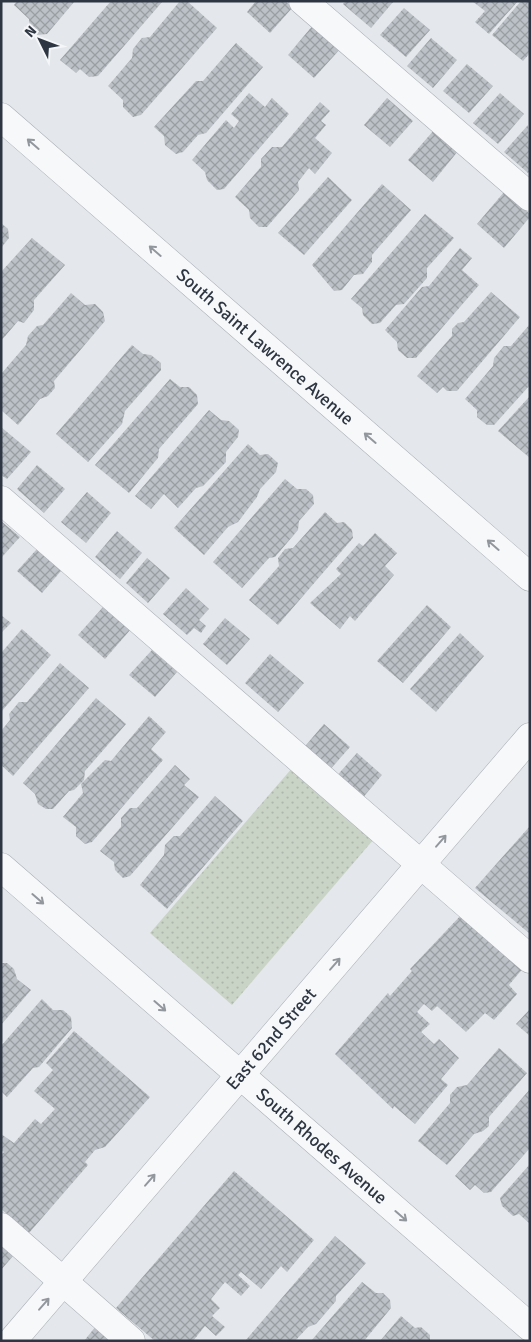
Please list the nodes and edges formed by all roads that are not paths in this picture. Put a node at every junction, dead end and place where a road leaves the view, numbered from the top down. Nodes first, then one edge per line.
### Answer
1 (303, 1) edge
2 (1, 117) edge
3 (530, 198) edge
4 (1, 500) edge
5 (530, 577) edge
6 (530, 737) edge
7 (420, 864) junction
8 (1, 866) edge
9 (530, 959) edge
10 (240, 1075) junction
11 (1, 1227) edge
12 (64, 1281) junction
13 (530, 1327) edge
14 (12, 1341) edge
15 (132, 1341) edge

1 - 3 street
5 -> 2 street, South Saint Lawrence Avenue
4 - 7 street
7 -> 6 street, East 62nd Street
7 - 9 street
10 -> 7 street, East 62nd Street
8 -> 10 street, South Rhodes Avenue
12 -> 10 street, East 62nd Street
10 -> 13 street, South Rhodes Avenue
11 - 12 street
14 -> 12 street, East 62nd Street
12 - 15 street

